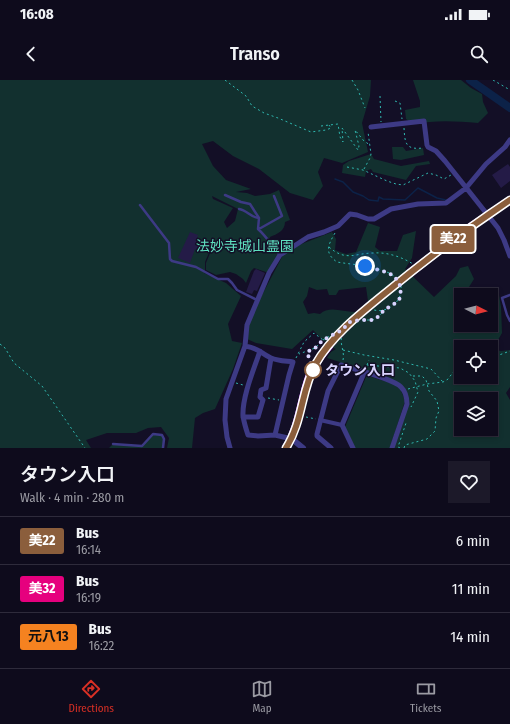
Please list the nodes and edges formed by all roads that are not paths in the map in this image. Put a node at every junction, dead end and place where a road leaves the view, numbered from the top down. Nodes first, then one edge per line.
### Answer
1 (371, 127) dead end
2 (510, 140) edge
3 (505, 147) junction
4 (510, 150) edge
5 (465, 187) junction
6 (225, 195) dead end
7 (274, 196) dead end
8 (510, 200) edge
9 (140, 205) dead end
10 (239, 209) dead end
11 (487, 215) junction
12 (259, 218) junction
13 (258, 229) junction
14 (280, 255) junction
15 (510, 256) edge
16 (410, 273) tunnel mouth
17 (510, 296) edge
18 (257, 300) junction
19 (510, 321) edge
20 (326, 343) tunnel mouth
21 (245, 346) junction
22 (260, 350) junction
23 (271, 358) junction
24 (364, 373) junction
25 (243, 417) junction
26 (320, 420) junction
27 (342, 425) junction
28 (275, 435) junction
29 (292, 439) junction
30 (113, 444) dead end
31 (163, 448) edge
32 (230, 448) edge
33 (286, 448) edge
34 (303, 448) edge
35 (331, 448) edge
36 (353, 448) edge
37 (392, 448) edge

1 - 5 street
2 - 3 street
3 - 4 street
3 - 5 street
5 - 11 street
5 - 14 street
6 - 12 lane
7 - 13 lane
8 - 11 main road
9 - 18 lane
10 - 12 lane
11 - 15 street
11 - 16 main road
12 - 13 lane
13 - 14 lane
14 - 18 street
17 - 19 lane
18 - 21 street
20 - 29 main road
21 - 22 street
21 - 32 street
22 - 23 street
22 - 25 street
23 - 25 street
23 - 28 street
24 - 26 street
24 - 27 street
24 - 37 street
25 - 28 street
26 - 27 street
26 - 35 street
27 - 36 street
28 - 29 street
29 - 33 main road
29 - 34 street
30 - 31 lane

